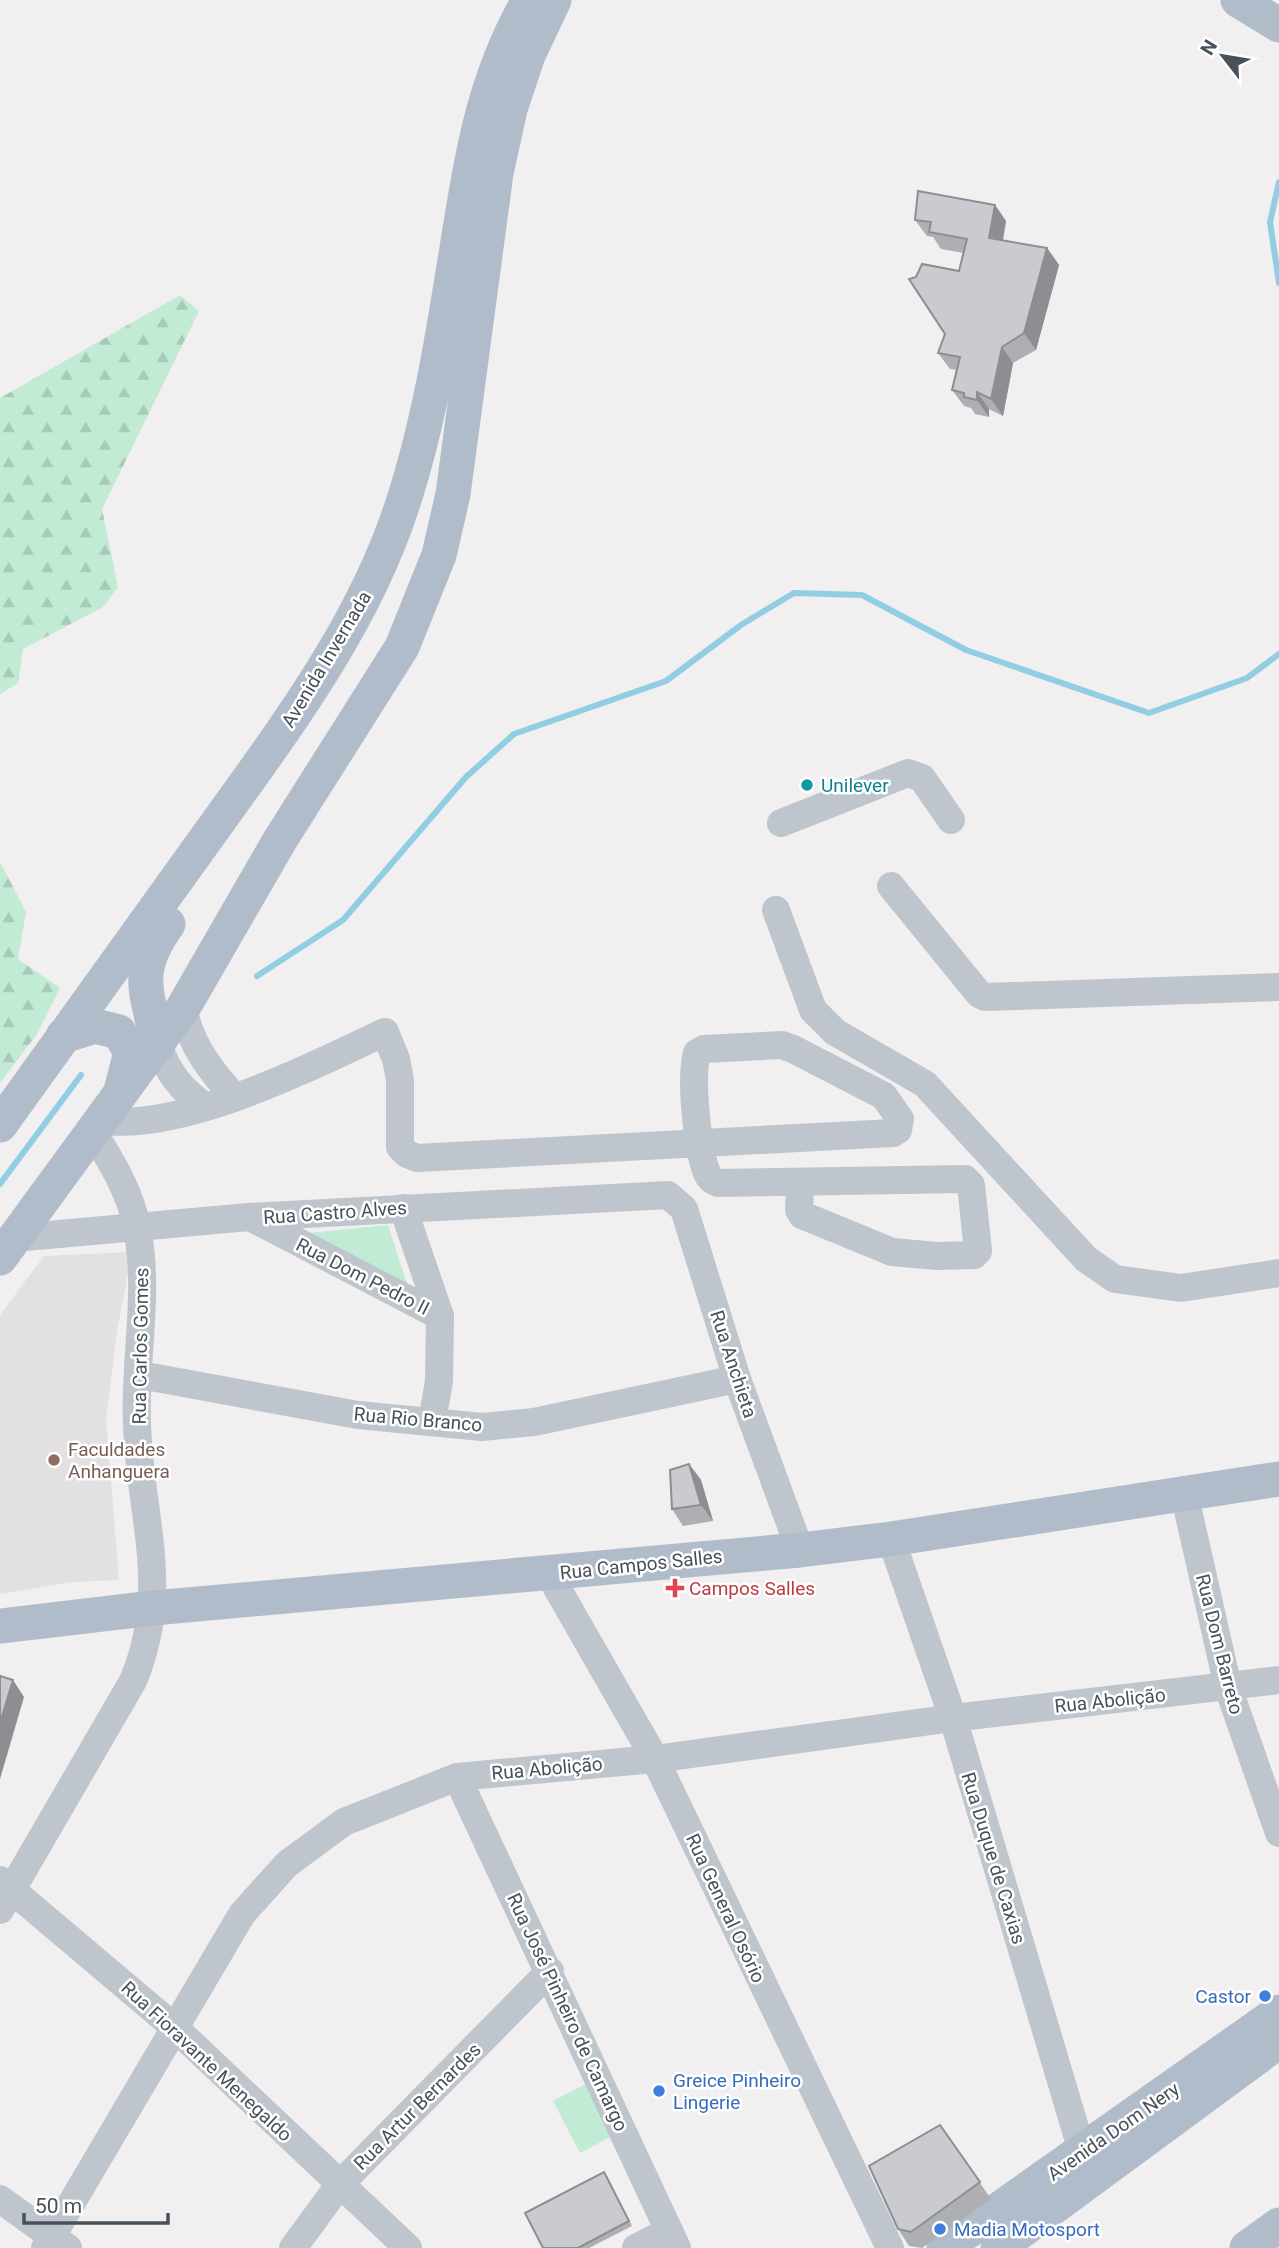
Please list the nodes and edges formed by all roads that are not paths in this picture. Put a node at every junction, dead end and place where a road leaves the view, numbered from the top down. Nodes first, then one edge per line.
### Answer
1 (1238, 0) edge
2 (547, 2) edge
3 (1279, 25) edge
4 (427, 412) junction
5 (444, 532) junction
6 (357, 615) junction
7 (402, 646) junction
8 (951, 820) dead end
9 (780, 823) dead end
10 (206, 838) junction
11 (891, 886) dead end
12 (776, 910) dead end
13 (1279, 987) edge
14 (148, 994) junction
15 (183, 1008) junction
16 (63, 1036) junction
17 (158, 1045) junction
18 (234, 1097) junction
19 (204, 1106) junction
20 (104, 1117) junction
21 (0, 1125) edge
22 (700, 1142) junction
23 (800, 1184) junction
24 (656, 1194) joint
25 (403, 1208) junction
26 (250, 1217) junction
27 (137, 1225) junction
28 (7, 1248) edge
29 (1279, 1273) edge
30 (440, 1316) junction
31 (140, 1375) junction
32 (737, 1378) junction
33 (432, 1422) junction
34 (1279, 1479) edge
35 (1184, 1493) junction
36 (891, 1539) junction
37 (800, 1550) junction
38 (549, 1574) junction
39 (153, 1608) junction
40 (0, 1626) edge
41 (1279, 1680) edge
42 (1227, 1687) junction
43 (953, 1718) junction
44 (655, 1759) junction
45 (457, 1777) junction
46 (1279, 1833) edge
47 (4, 1893) edge
48 (550, 1971) junction
49 (1279, 2012) edge
50 (173, 2027) junction
51 (1279, 2041) edge
52 (1086, 2166) junction
53 (340, 2184) junction
54 (0, 2199) edge
55 (1279, 2225) edge
56 (673, 2239) edge
57 (55, 2244) edge
58 (293, 2248) edge
59 (408, 2248) edge
60 (636, 2248) edge
61 (890, 2248) edge
62 (944, 2248) edge
63 (998, 2248) edge
64 (1247, 2248) edge

1 - 3 main road
2 - 4 main road, Avenida Invernada
2 - 5 main road, Avenida Invernada
4 - 5 main road
4 - 6 main road, Avenida Invernada
5 - 7 main road, Avenida Invernada
6 - 7 main road
6 - 10 main road, Avenida Invernada
7 - 15 main road, Avenida Invernada
8 - 9 street
10 - 14 main road
10 - 16 main road, Avenida Invernada
11 - 13 street
12 - 29 street
14 - 15 main road
14 - 17 main road
15 - 17 main road, Avenida Invernada
15 - 18 street
16 - 20 main road
16 - 21 main road, Avenida Invernada
17 - 19 street
17 - 20 main road, Avenida Invernada
18 - 19 street
18 - 22 street
19 - 20 street
20 - 27 street, Rua Carlos Gomes
20 - 28 main road, Avenida Invernada
22 - 22 street
22 - 23 street
23 - 23 street
24 - 25 street, Rua Castro Alves
24 - 32 street, Rua Anchieta
25 - 26 street, Rua Castro Alves
25 - 30 street, Rua Dom Pedro II
26 - 27 street, Rua Castro Alves
26 - 30 street, Rua Dom Pedro II
27 - 28 street, Rua Castro Alves
27 - 31 street, Rua Carlos Gomes
30 - 33 street, Rua Dom Pedro II
31 - 33 street, Rua Rio Branco
31 - 39 street, Rua Carlos Gomes
32 - 33 street, Rua Rio Branco
32 - 37 street, Rua Anchieta
34 - 35 main road, Rua Campos Salles
35 - 36 main road, Rua Campos Salles
35 - 42 street, Rua Dom Barreto
36 - 37 main road, Rua Campos Salles
36 - 43 street, Rua Duque de Caxias
37 - 38 main road, Rua Campos Salles
38 - 39 main road, Rua Campos Salles
38 - 44 street, Rua General Osório
39 - 40 main road, Rua Campos Salles
39 - 47 street, Rua Carlos Gomes
41 - 42 street, Rua Abolição
42 - 43 street, Rua Abolição
42 - 46 street, Rua Dom Barreto
43 - 44 street, Rua Abolição
43 - 52 street, Rua Duque de Caxias
44 - 45 street, Rua Abolição
44 - 61 street, Rua General Osório
45 - 48 street, Rua José Pinheiro de Camargo
45 - 50 street, Rua Abolição
47 - 50 street, Rua Fioravante Menegaldo
48 - 53 street, Rua Artur Bernardes
48 - 56 street, Rua José Pinheiro de Camargo
49 - 52 main road, Avenida Dom Nery
50 - 53 street, Rua Fioravante Menegaldo
50 - 57 street, Rua Abolição
51 - 52 main road, Avenida Dom Nery
52 - 62 main road, Avenida Dom Nery
52 - 63 main road, Avenida Dom Nery
53 - 58 street, Rua Artur Bernardes
53 - 59 street, Rua Fioravante Menegaldo
54 - 57 street
55 - 64 main road
56 - 60 street

